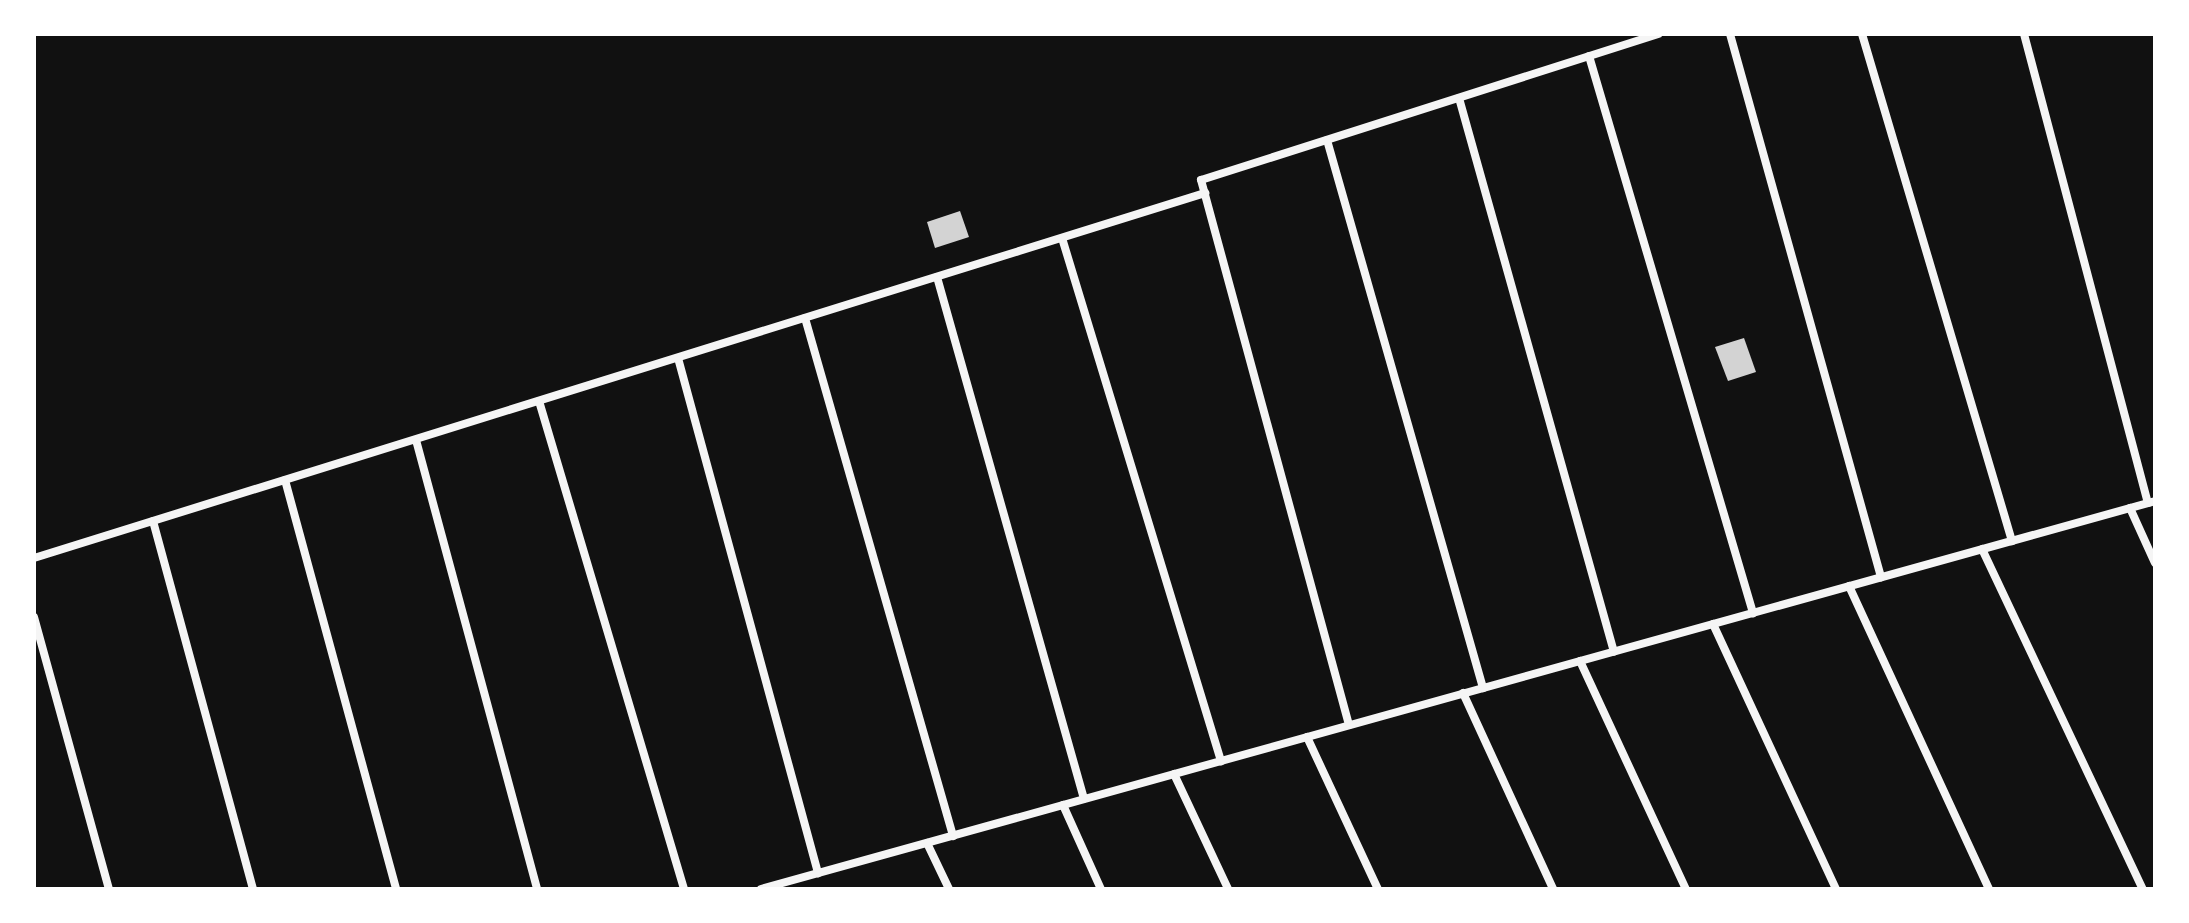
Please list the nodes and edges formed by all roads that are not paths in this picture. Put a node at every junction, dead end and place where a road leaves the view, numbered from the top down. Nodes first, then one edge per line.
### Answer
1 (1658, 34) edge
2 (1730, 34) edge
3 (1862, 34) edge
4 (2024, 34) edge
5 (1589, 56) junction
6 (1459, 98) junction
7 (1327, 140) junction
8 (1205, 193) junction
9 (1062, 238) junction
10 (937, 277) junction
11 (805, 318) junction
12 (678, 358) junction
13 (539, 401) junction
14 (416, 440) junction
15 (285, 480) junction
16 (2152, 502) edge
17 (2130, 508) junction
18 (153, 521) junction
19 (2012, 541) junction
20 (1982, 549) junction
21 (34, 558) edge
22 (2155, 563) edge
23 (1881, 577) junction
24 (1849, 586) junction
25 (1753, 613) junction
26 (34, 617) edge
27 (1713, 624) junction
28 (1614, 652) junction
29 (1580, 661) junction
30 (1483, 688) junction
31 (1463, 693) junction
32 (1349, 725) junction
33 (1307, 737) junction
34 (1221, 761) junction
35 (1174, 774) junction
36 (1084, 799) junction
37 (1063, 805) junction
38 (953, 836) junction
39 (927, 843) junction
40 (818, 873) junction
41 (793, 885) edge
42 (109, 889) edge
43 (253, 889) edge
44 (396, 889) edge
45 (537, 889) edge
46 (684, 889) edge
47 (761, 889) edge
48 (949, 889) edge
49 (1101, 889) edge
50 (1228, 889) edge
51 (1378, 889) edge
52 (1553, 889) edge
53 (1686, 889) edge
54 (1836, 889) edge
55 (1989, 889) edge
56 (2143, 889) edge

1 - 5 street
2 - 23 street
3 - 19 street
4 - 16 street
5 - 6 street
5 - 25 street
6 - 7 street
6 - 28 street
7 - 8 street
7 - 30 street
8 - 9 street
8 - 32 street
9 - 10 street
9 - 34 street
10 - 11 street
10 - 36 street
11 - 12 street
11 - 38 street
12 - 13 street
12 - 40 street
13 - 14 street
13 - 46 street
14 - 15 street
14 - 45 street
15 - 18 street
15 - 44 street
16 - 17 street
17 - 19 street
17 - 22 street
18 - 21 street
18 - 43 street
19 - 20 street
20 - 23 street
20 - 56 street
23 - 24 street
24 - 25 street
24 - 55 street
25 - 27 street
26 - 42 street
27 - 28 street
27 - 54 street
28 - 29 street
29 - 30 street
29 - 53 street
30 - 31 street
31 - 32 street
31 - 52 street
32 - 33 street
33 - 34 street
33 - 51 street
34 - 35 street
35 - 36 street
35 - 50 street
36 - 37 street
37 - 38 street
37 - 49 street
38 - 39 street
39 - 40 street
39 - 48 street
40 - 41 street
41 - 47 street

